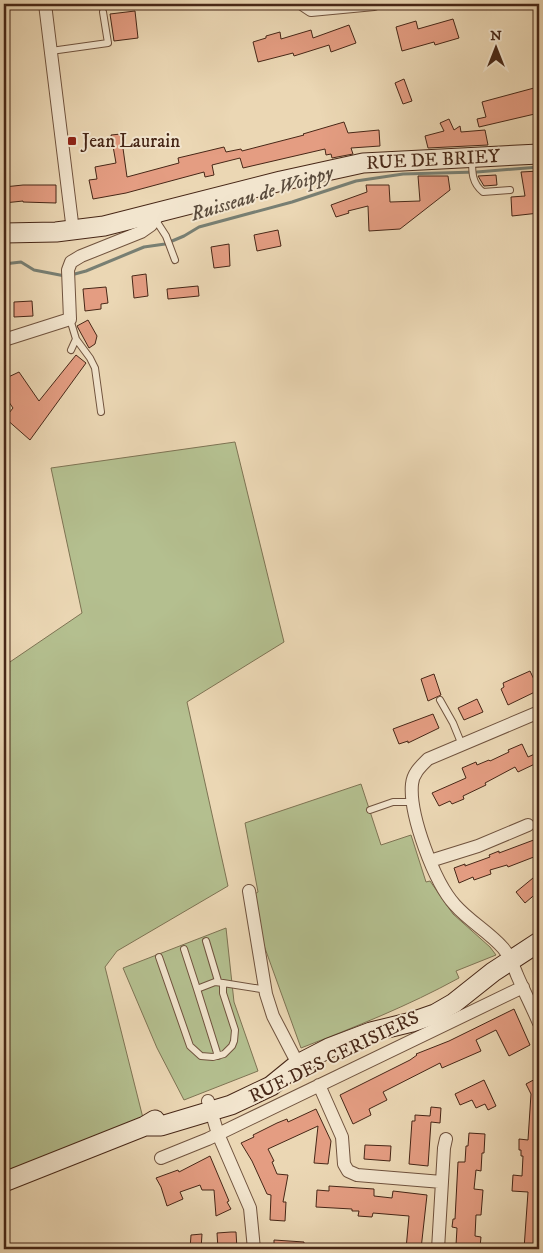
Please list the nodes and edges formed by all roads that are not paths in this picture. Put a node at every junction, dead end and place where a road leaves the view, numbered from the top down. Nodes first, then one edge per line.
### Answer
1 (45, 4) edge
2 (302, 4) edge
3 (374, 4) edge
4 (103, 12) dead end
5 (51, 51) junction
6 (539, 154) edge
7 (472, 167) junction
8 (510, 190) dead end
9 (158, 216) junction
10 (73, 231) junction
11 (4, 233) edge
12 (175, 260) dead end
13 (70, 319) junction
14 (76, 339) junction
15 (4, 340) edge
16 (71, 350) dead end
17 (101, 412) dead end
18 (440, 700) dead end
19 (539, 712) edge
20 (462, 745) junction
21 (412, 802) junction
22 (370, 810) dead end
23 (528, 825) dead end
24 (430, 861) junction
25 (249, 891) dead end
26 (206, 941) dead end
27 (539, 942) edge
28 (184, 949) dead end
29 (159, 957) dead end
30 (511, 960) junction
31 (221, 982) junction
32 (265, 987) junction
33 (523, 987) junction
34 (197, 989) junction
35 (539, 1024) edge
36 (218, 1056) junction
37 (298, 1064) junction
38 (319, 1085) junction
39 (210, 1106) junction
40 (218, 1134) junction
41 (446, 1139) dead end
42 (161, 1158) dead end
43 (4, 1182) edge
44 (442, 1182) junction
45 (254, 1249) edge
46 (438, 1249) edge

1 - 5 street
2 - 3 street
4 - 5 lane
5 - 10 street
6 - 7 street, RUE DE BRIEY
7 - 8 lane
7 - 9 street, RUE DE BRIEY
9 - 10 street, RUE DE BRIEY
9 - 12 lane
9 - 13 street
10 - 11 street, RUE DE BRIEY
13 - 14 lane
13 - 15 street
14 - 16 lane
14 - 17 lane
18 - 20 lane
19 - 20 street
20 - 21 street
21 - 22 lane
21 - 24 street
23 - 24 street
24 - 30 street
25 - 32 street
26 - 31 lane
27 - 30 street
28 - 34 lane
29 - 36 lane
30 - 33 street
30 - 37 street
31 - 32 lane
31 - 34 lane
31 - 36 lane
32 - 37 street
33 - 35 street
33 - 38 street, RUE DES CERISIERS
34 - 36 lane
37 - 39 street
38 - 40 street, RUE DES CERISIERS
38 - 44 street
39 - 40 street
39 - 43 street
40 - 42 street, RUE DES CERISIERS
40 - 45 street
41 - 44 street
44 - 46 street

